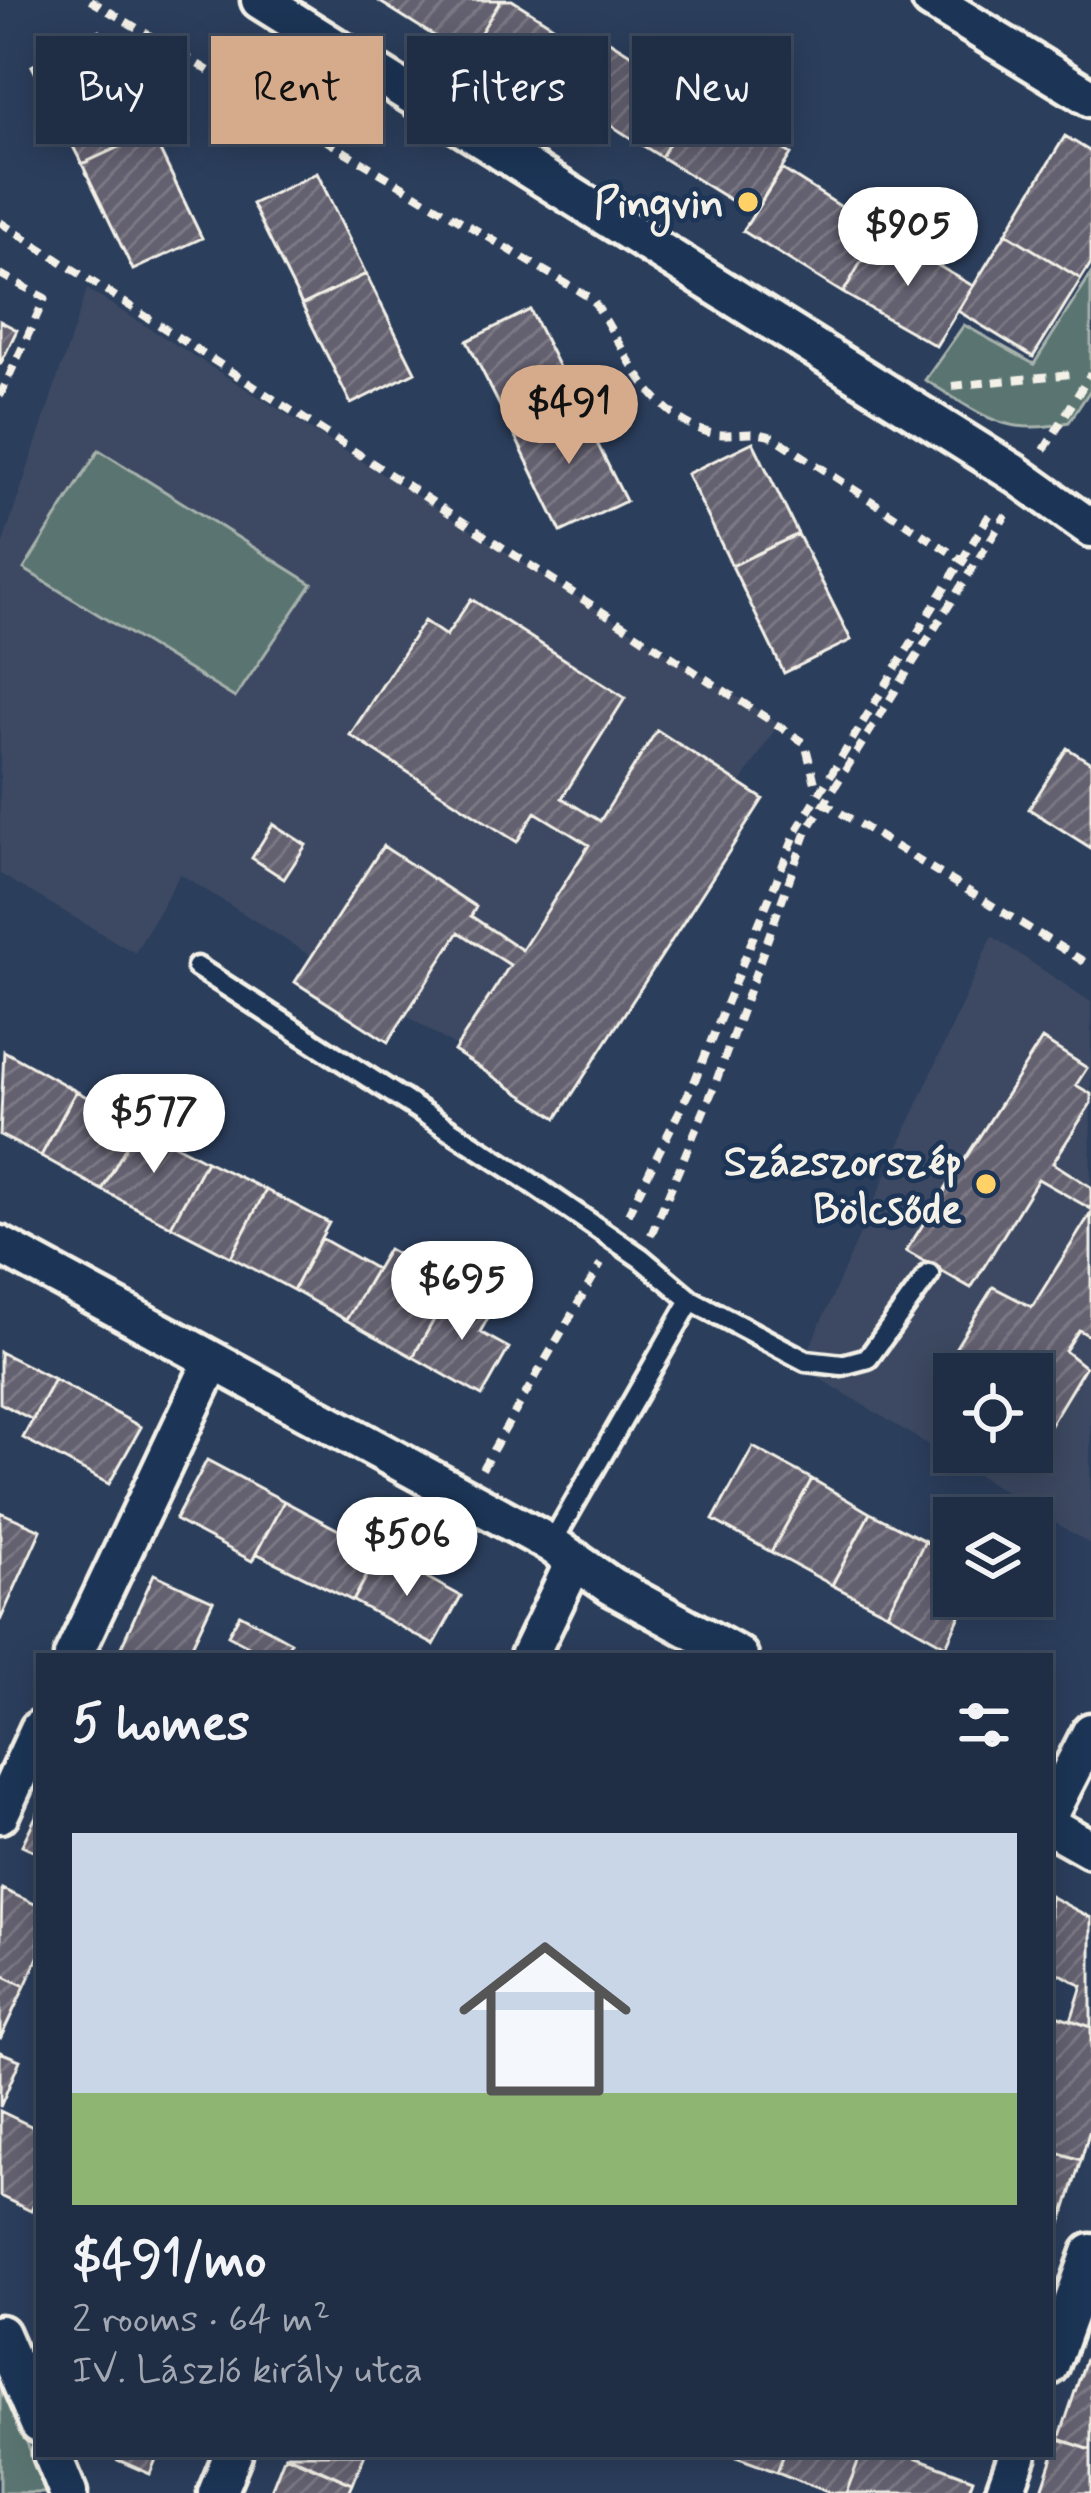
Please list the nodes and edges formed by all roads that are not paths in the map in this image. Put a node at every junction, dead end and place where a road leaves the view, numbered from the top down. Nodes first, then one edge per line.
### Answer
1 (260, 0) edge
2 (931, 0) edge
3 (1091, 98) edge
4 (1086, 509) edge
5 (197, 967) dead end
6 (0, 1245) edge
7 (929, 1274) dead end
8 (691, 1300) junction
9 (212, 1362) junction
10 (563, 1552) junction
11 (74, 1653) edge
12 (530, 1653) edge
13 (734, 1653) edge
14 (1091, 1732) edge
15 (36, 1736) edge
16 (1053, 1806) edge
17 (0, 1814) edge
18 (1053, 1828) edge
19 (1091, 1850) edge
20 (1091, 2253) edge
21 (0, 2334) edge
22 (1053, 2358) edge
23 (36, 2417) edge
24 (53, 2457) edge
25 (232, 2457) edge
26 (68, 2493) edge
27 (218, 2493) edge

1 - 4 street
2 - 3 street
5 - 8 lane
6 - 9 street
7 - 8 lane
8 - 10 lane
9 - 10 street
9 - 11 street
10 - 12 street
10 - 13 street
14 - 16 street
15 - 17 street
18 - 19 street
20 - 22 street
21 - 23 street
24 - 26 street
25 - 27 street

